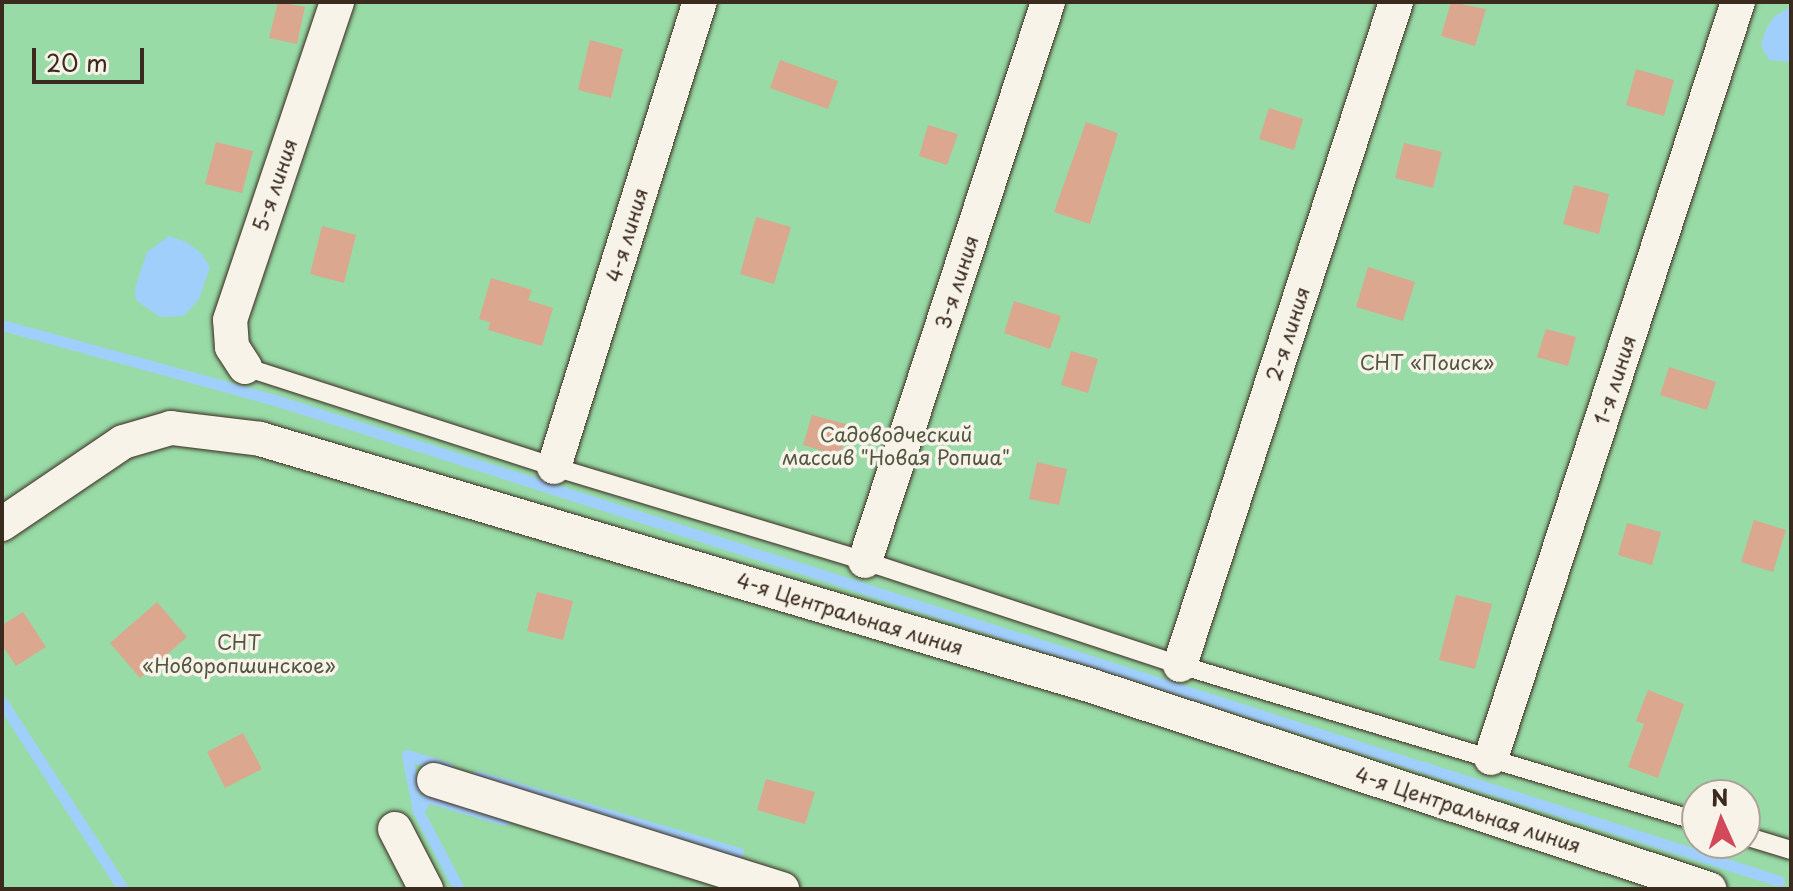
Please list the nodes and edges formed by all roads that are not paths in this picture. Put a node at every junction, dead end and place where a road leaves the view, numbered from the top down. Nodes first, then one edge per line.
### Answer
1 (337, 2) edge
2 (700, 2) edge
3 (1048, 2) edge
4 (1396, 2) edge
5 (1738, 2) edge
6 (245, 367) joint
7 (554, 467) junction
8 (2, 524) edge
9 (865, 561) junction
10 (1180, 665) junction
11 (1491, 758) junction
12 (434, 780) dead end
13 (1681, 816) edge
14 (395, 829) dead end
15 (1761, 841) edge
16 (1791, 850) edge
17 (426, 889) edge
18 (782, 889) edge
19 (1709, 889) edge

1 - 6 street, 5-я линия
2 - 7 street, 4-я линия
3 - 9 street, 3-я линия
4 - 10 street, 2-я линия
5 - 11 street, 1-я линия
6 - 7 lane
7 - 9 lane
8 - 19 street, 4-я Центральная линия
9 - 10 lane
10 - 11 lane
11 - 13 lane
12 - 18 street
14 - 17 street
15 - 16 lane

